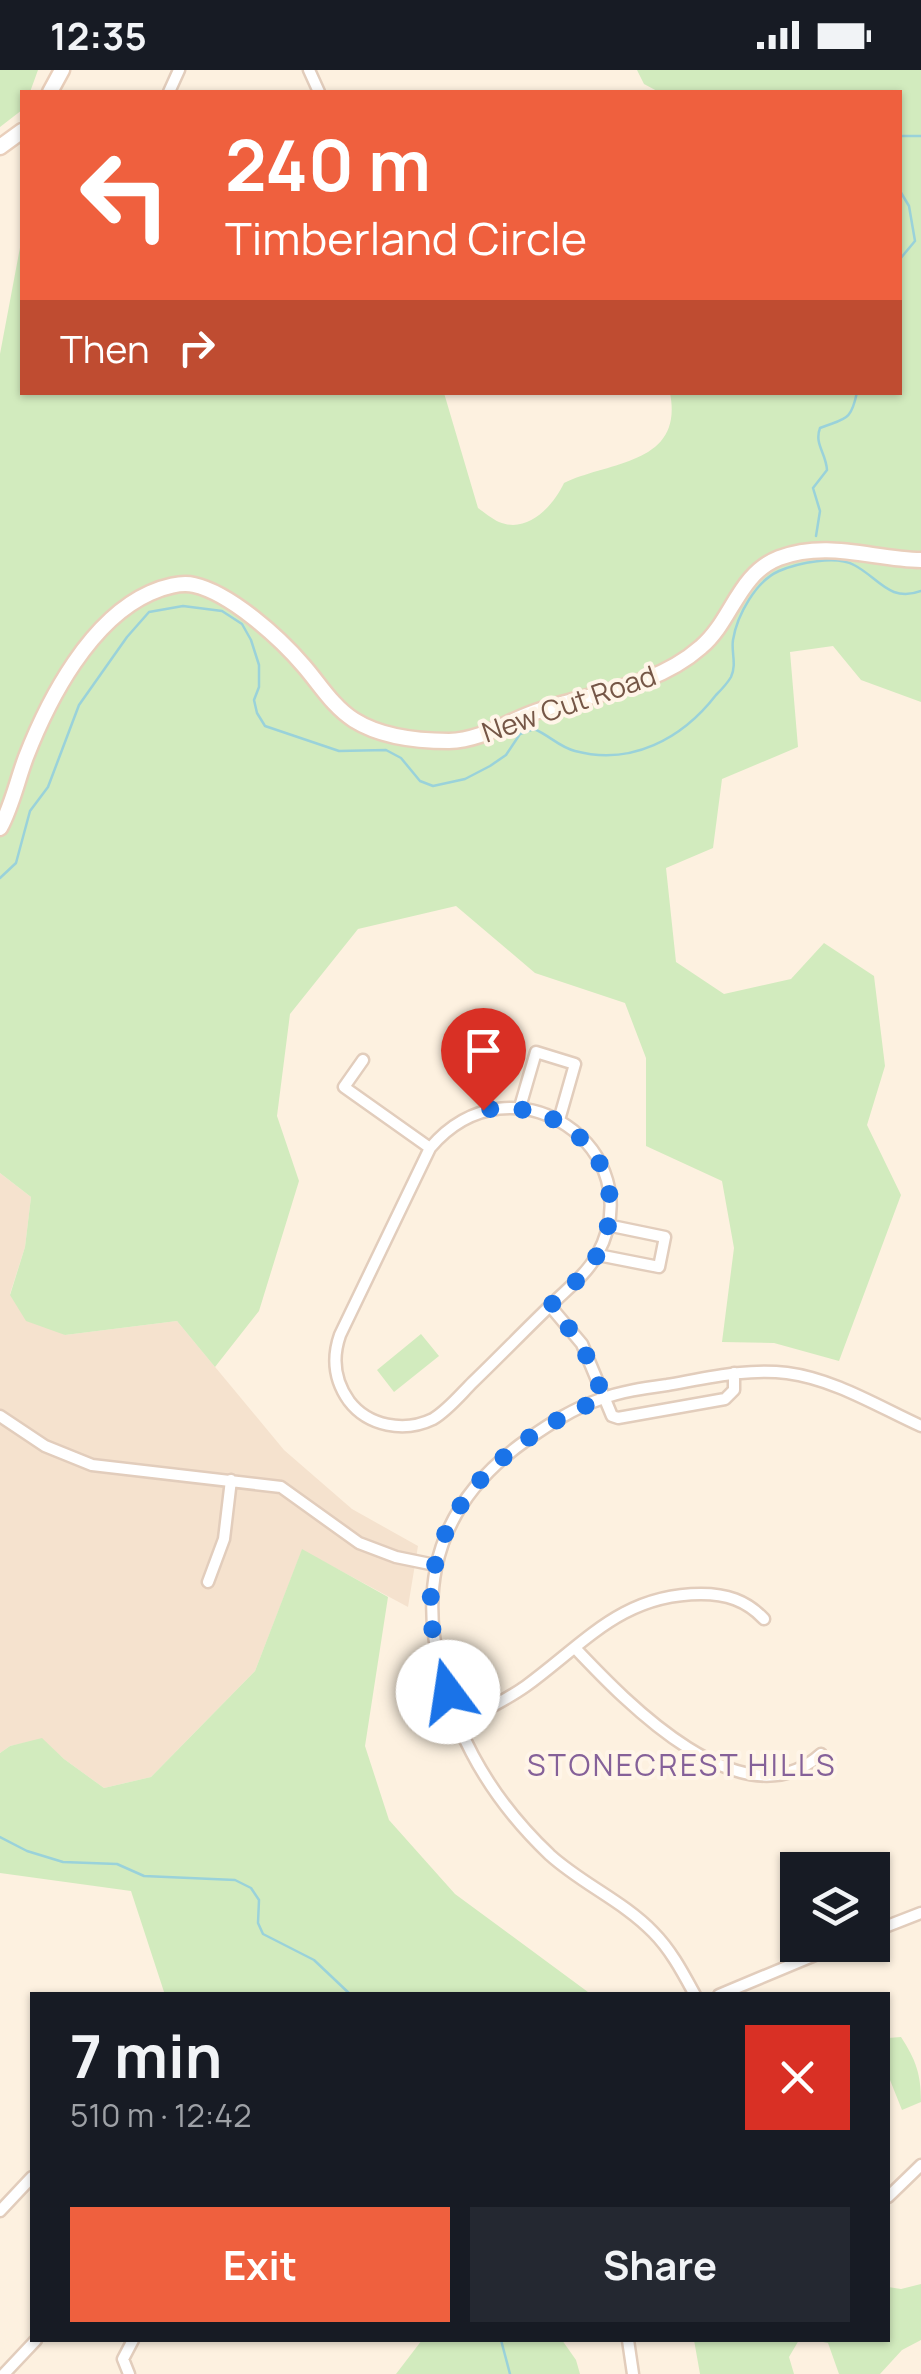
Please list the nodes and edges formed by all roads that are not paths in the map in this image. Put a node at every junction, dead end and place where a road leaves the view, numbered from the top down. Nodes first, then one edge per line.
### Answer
1 (20, 132) edge
2 (0, 147) edge
3 (921, 560) edge
4 (0, 828) edge
5 (363, 1060) dead end
6 (520, 1107) junction
7 (559, 1120) junction
8 (430, 1148) junction
9 (607, 1226) junction
10 (598, 1254) junction
11 (550, 1306) junction
12 (734, 1373) junction
13 (603, 1398) junction
14 (0, 1416) edge
15 (921, 1426) edge
16 (231, 1480) junction
17 (435, 1565) junction
18 (208, 1582) dead end
19 (764, 1618) dead end
20 (575, 1648) junction
21 (458, 1724) junction
22 (821, 1754) dead end
23 (921, 1913) edge
24 (890, 1925) edge
25 (798, 1962) edge
26 (693, 1992) edge
27 (726, 1992) edge
28 (921, 2165) edge
29 (30, 2179) edge
30 (890, 2194) edge
31 (0, 2210) edge
32 (34, 2342) edge
33 (132, 2342) edge
34 (628, 2342) edge
35 (4, 2374) edge
36 (129, 2374) edge
37 (633, 2374) edge

1 - 2 street
3 - 4 street, New Cut Road
5 - 8 street
6 - 7 street
6 - 7 street
6 - 8 street
7 - 9 street
8 - 11 street
9 - 10 street
9 - 10 street
10 - 11 street
11 - 13 street
12 - 13 street
12 - 13 street
12 - 15 street
13 - 17 street
14 - 16 street
16 - 17 street
16 - 18 street
17 - 21 street
19 - 20 street
20 - 21 street
20 - 22 street
21 - 26 street
23 - 24 street
25 - 27 street
28 - 30 street
29 - 31 street
32 - 35 street
33 - 36 street
34 - 37 street

